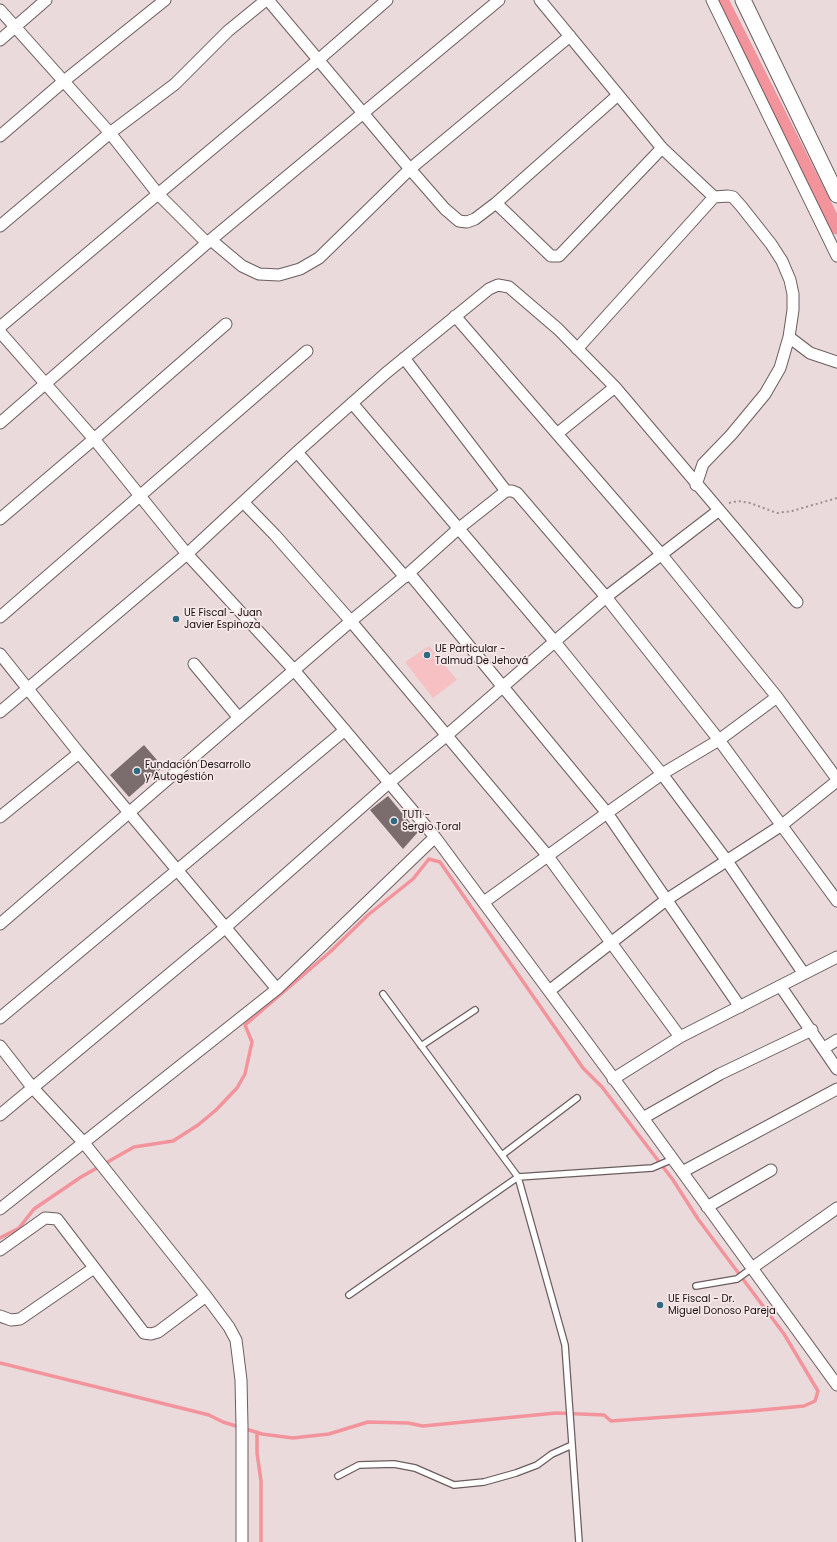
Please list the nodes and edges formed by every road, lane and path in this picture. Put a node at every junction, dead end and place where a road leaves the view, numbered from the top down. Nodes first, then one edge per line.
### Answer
1 (46, 0) edge
2 (165, 0) edge
3 (267, 0) edge
4 (387, 0) edge
5 (499, 0) edge
6 (540, 0) edge
7 (712, 0) edge
8 (743, 0) edge
9 (0, 10) edge
10 (16, 27) junction
11 (570, 36) junction
12 (0, 40) edge
13 (317, 61) junction
14 (64, 81) junction
15 (618, 95) junction
16 (362, 114) junction
17 (110, 132) junction
18 (0, 136) edge
19 (662, 148) junction
20 (410, 169) junction
21 (158, 194) junction
22 (837, 195) edge
23 (714, 198) junction
24 (496, 203) junction
25 (0, 226) edge
26 (209, 241) junction
27 (837, 256) edge
28 (455, 316) junction
29 (226, 324) dead end
30 (0, 327) edge
31 (0, 332) edge
32 (789, 337) junction
33 (577, 349) junction
34 (307, 351) dead end
35 (404, 358) junction
36 (837, 362) edge
37 (46, 384) junction
38 (615, 387) junction
39 (352, 403) junction
40 (0, 423) edge
41 (558, 433) junction
42 (94, 439) junction
43 (297, 452) junction
44 (696, 484) junction
45 (506, 491) junction
46 (139, 496) junction
47 (837, 498) edge
48 (243, 502) junction
49 (718, 511) junction
50 (0, 519) edge
51 (458, 529) junction
52 (187, 554) junction
53 (661, 554) junction
54 (407, 575) junction
55 (606, 597) junction
56 (797, 602) dead end
57 (0, 617) edge
58 (351, 621) junction
59 (555, 642) junction
60 (0, 654) edge
61 (194, 664) dead end
62 (294, 670) junction
63 (27, 687) junction
64 (502, 687) junction
65 (777, 697) junction
66 (0, 712) edge
67 (239, 718) junction
68 (345, 730) junction
69 (446, 736) junction
70 (720, 740) junction
71 (79, 753) junction
72 (662, 774) junction
73 (837, 780) edge
74 (390, 782) junction
75 (607, 813) junction
76 (130, 814) junction
77 (0, 817) edge
78 (782, 824) junction
79 (435, 836) junction
80 (547, 855) junction
81 (727, 861) junction
82 (178, 871) junction
83 (666, 900) junction
84 (837, 900) edge
85 (484, 902) junction
86 (0, 924) edge
87 (226, 927) junction
88 (612, 942) junction
89 (837, 957) edge
90 (804, 974) junction
91 (781, 987) junction
92 (277, 988) junction
93 (549, 991) junction
94 (383, 994) dead end
95 (740, 1007) junction
96 (475, 1010) dead end
97 (0, 1018) edge
98 (812, 1030) junction
99 (680, 1037) junction
100 (837, 1040) edge
101 (0, 1046) edge
102 (421, 1046) junction
103 (824, 1048) junction
104 (837, 1069) edge
105 (613, 1079) junction
106 (32, 1087) junction
107 (837, 1090) edge
108 (577, 1098) dead end
109 (0, 1115) edge
110 (643, 1118) junction
111 (84, 1142) junction
112 (502, 1155) junction
113 (673, 1159) junction
114 (771, 1170) dead end
115 (682, 1172) junction
116 (518, 1177) junction
117 (707, 1207) junction
118 (837, 1208) edge
119 (0, 1209) edge
120 (0, 1250) edge
121 (94, 1268) junction
122 (752, 1268) junction
123 (696, 1286) dead end
124 (349, 1294) dead end
125 (206, 1296) junction
126 (0, 1316) edge
127 (837, 1385) edge
128 (572, 1445) junction
129 (338, 1476) dead end
130 (242, 1542) edge
131 (579, 1542) edge

1 - 10 street
2 - 14 street
3 - 13 street
3 - 17 street
4 - 13 street
5 - 16 street
6 - 11 street
7 - 27 street
8 - 22 street
9 - 10 street
10 - 12 street
10 - 14 street
11 - 15 street
11 - 20 street
13 - 16 street
13 - 21 street
14 - 17 street
14 - 18 street
15 - 19 street
15 - 24 street
16 - 20 street
16 - 26 street
17 - 21 street
17 - 25 street
19 - 23 street
19 - 24 street
20 - 24 street
20 - 26 street
21 - 26 street
21 - 30 street
23 - 32 street
23 - 33 street
26 - 37 street
28 - 33 street
28 - 35 street
28 - 41 street
29 - 42 street
31 - 37 street
32 - 36 street
32 - 44 street
33 - 38 street
34 - 46 street
35 - 39 street
35 - 45 street
37 - 40 street
37 - 42 street
38 - 41 street
38 - 44 street
39 - 43 street
39 - 51 street
41 - 53 street
42 - 46 street
42 - 50 street
43 - 48 street
43 - 54 street
44 - 49 street
45 - 51 street
45 - 55 street
46 - 52 street
46 - 57 street
47 - 49 path
48 - 52 street
48 - 58 street
49 - 53 street
49 - 56 street
51 - 54 street
51 - 59 street
52 - 62 street
52 - 63 street
53 - 55 street
53 - 65 street
54 - 58 street
54 - 64 street
55 - 59 street
55 - 70 street
58 - 62 street
58 - 69 street
59 - 64 street
59 - 72 street
60 - 63 street
61 - 67 street
62 - 67 street
62 - 68 street
63 - 66 street
63 - 71 street
64 - 69 street
64 - 75 street
65 - 70 street
65 - 73 street
67 - 76 street
68 - 74 street
68 - 82 street
69 - 74 street
69 - 80 street
70 - 72 street
70 - 78 street
71 - 76 street
71 - 77 street
72 - 75 street
72 - 81 street
73 - 78 street
74 - 79 street
74 - 87 street
75 - 80 street
75 - 83 street
76 - 82 street
76 - 86 street
78 - 81 street
78 - 84 street
79 - 85 street
79 - 92 street
80 - 85 street
80 - 88 street
81 - 83 street
81 - 90 street
82 - 87 street
82 - 97 street
83 - 88 street
83 - 95 street
85 - 93 street
87 - 92 street
87 - 106 street
88 - 93 street
88 - 99 street
89 - 90 street
90 - 91 street
91 - 95 street
91 - 98 street
92 - 111 street
93 - 105 street
94 - 102 lane
95 - 99 street
96 - 102 lane
98 - 103 street
98 - 110 street
99 - 105 street
100 - 103 street
101 - 106 street
102 - 112 lane
103 - 104 street
105 - 110 street
106 - 109 street
106 - 111 street
107 - 115 street
108 - 112 lane
110 - 113 street
111 - 119 street
111 - 125 street
112 - 116 lane
113 - 115 street
113 - 116 lane
114 - 117 street
115 - 117 street
116 - 124 lane
116 - 128 lane
117 - 122 street
118 - 122 street
120 - 121 street
121 - 125 street
121 - 126 street
122 - 123 lane
122 - 127 street
125 - 130 street
128 - 129 lane
128 - 131 lane

